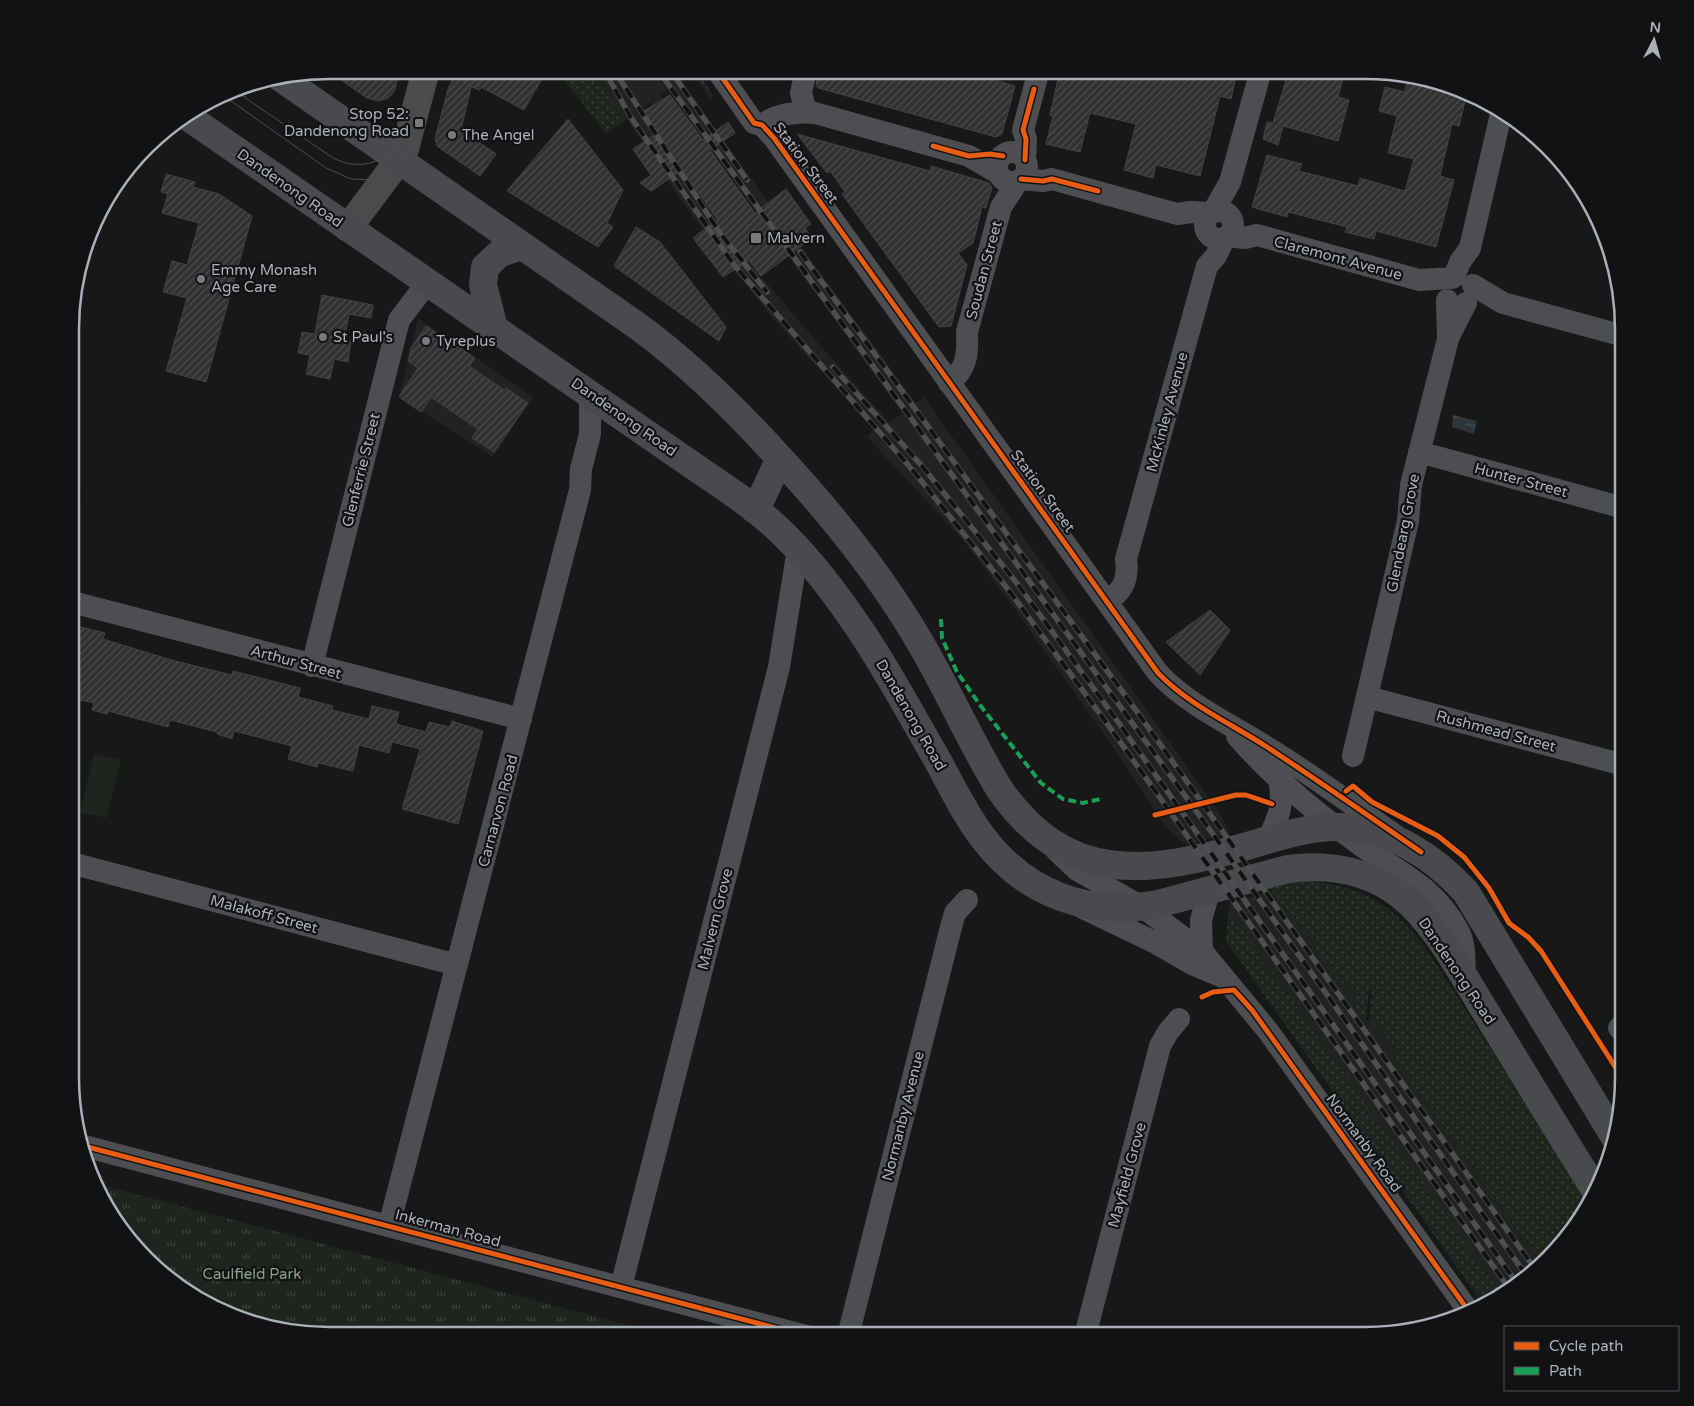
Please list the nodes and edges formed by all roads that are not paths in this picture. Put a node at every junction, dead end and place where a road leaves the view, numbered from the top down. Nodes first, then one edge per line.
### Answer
1 (424, 79) edge
2 (723, 79) edge
3 (738, 79) edge
4 (804, 79) edge
5 (1037, 79) edge
6 (1259, 79) edge
7 (288, 83) edge
8 (799, 114) junction
9 (1500, 118) edge
10 (192, 120) edge
11 (768, 131) junction
12 (399, 160) junction
13 (1012, 168) junction
14 (1219, 225) junction
15 (348, 228) junction
16 (522, 246) junction
17 (427, 283) junction
18 (1460, 290) junction
19 (494, 328) junction
20 (1615, 334) edge
21 (944, 375) junction
22 (590, 393) junction
23 (1419, 452) junction
24 (780, 458) junction
25 (1615, 506) edge
26 (754, 509) junction
27 (798, 550) junction
28 (1102, 594) junction
29 (79, 604) edge
30 (312, 666) junction
31 (1367, 697) junction
32 (521, 719) junction
33 (1226, 724) junction
34 (1354, 756) dead end
35 (1615, 763) edge
36 (1279, 778) junction
37 (1335, 827) junction
38 (1034, 828) junction
39 (1268, 840) junction
40 (1421, 852) junction
41 (79, 865) edge
42 (1209, 892) junction
43 (1059, 897) junction
44 (967, 900) dead end
45 (1142, 907) junction
46 (1202, 951) junction
47 (457, 965) junction
48 (1221, 976) junction
49 (1465, 979) junction
50 (1179, 1019) dead end
51 (1610, 1129) edge
52 (89, 1147) edge
53 (1591, 1184) edge
54 (390, 1226) junction
55 (621, 1287) junction
56 (1465, 1306) edge
57 (772, 1327) edge
58 (850, 1327) edge
59 (1087, 1327) edge

1 - 12 main road
2 - 11 street, Station Street
3 - 11 street, Station Street
4 - 8 street
5 - 13 street
6 - 14 street, McKinley Avenue
7 - 12 highway
8 - 11 street, Claremont Avenue
8 - 13 street, Claremont Avenue
9 - 18 street, Glendearg Grove
10 - 15 highway, Dandenong Road
11 - 21 street, Station Street
12 - 15 main road
12 - 16 highway
13 - 14 street, Claremont Avenue
13 - 21 street, Soudan Street
14 - 18 street, Claremont Avenue
14 - 28 street, McKinley Avenue
15 - 17 highway, Dandenong Road
16 - 19 highway
16 - 24 highway
17 - 19 highway, Dandenong Road
17 - 30 street, Glenferrie Street
18 - 20 street
18 - 23 street, Glendearg Grove
19 - 22 highway, Dandenong Road
21 - 28 street, Station Street
22 - 26 highway, Dandenong Road
22 - 32 street, Carnarvon Road
23 - 25 street, Hunter Street
23 - 31 street, Glendearg Grove
24 - 26 highway
24 - 38 highway
26 - 27 highway, Dandenong Road
27 - 43 highway, Dandenong Road
27 - 55 street, Malvern Grove
28 - 33 street, Station Street
29 - 30 street, Arthur Street
30 - 32 street, Arthur Street
31 - 34 street, Glendearg Grove
31 - 35 street, Rushmead Street
32 - 47 street, Carnarvon Road
33 - 36 street, Station Street
33 - 40 street, Station Street
36 - 37 street, Station Street
36 - 39 street
37 - 39 highway
37 - 40 highway
37 - 49 street, Station Street
38 - 39 highway
38 - 45 street, Normanby Road
40 - 51 highway
41 - 47 street, Malakoff Street
42 - 45 highway, Dandenong Road
42 - 46 street
42 - 49 highway, Dandenong Road
43 - 45 highway, Dandenong Road
43 - 48 street, Normanby Road
44 - 58 street, Normanby Avenue
45 - 46 street, Normanby Road
46 - 48 street, Normanby Road
47 - 54 street, Carnarvon Road
48 - 56 street, Normanby Road
49 - 53 highway, Dandenong Road
50 - 59 street, Mayfield Grove
52 - 54 street, Inkerman Road
54 - 55 street, Inkerman Road
55 - 57 street, Inkerman Road

